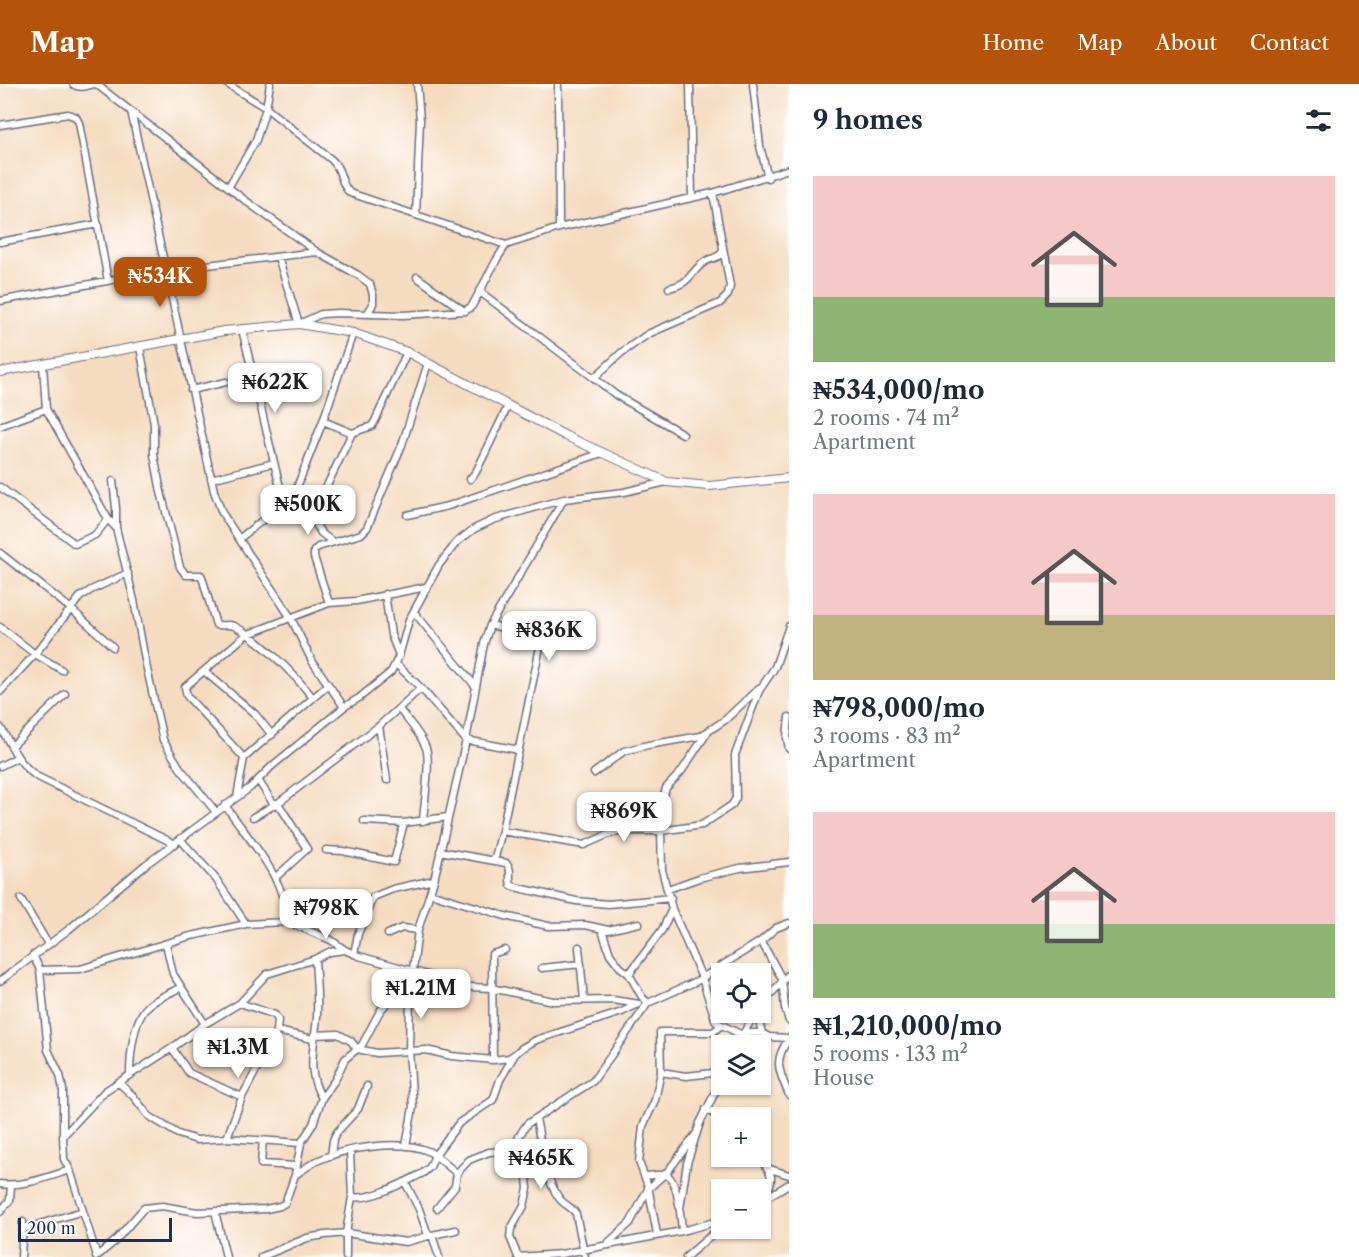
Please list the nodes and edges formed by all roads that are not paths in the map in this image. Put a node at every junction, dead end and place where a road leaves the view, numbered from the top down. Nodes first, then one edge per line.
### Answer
1 (73, 84) edge
2 (95, 84) edge
3 (227, 84) edge
4 (270, 84) edge
5 (417, 84) edge
6 (558, 84) edge
7 (690, 84) edge
8 (753, 84) edge
9 (266, 108) junction
10 (131, 111) junction
11 (0, 125) edge
12 (789, 169) edge
13 (768, 177) junction
14 (229, 186) junction
15 (713, 193) junction
16 (692, 198) junction
17 (416, 215) junction
18 (98, 224) junction
19 (559, 228) junction
20 (0, 242) edge
21 (506, 245) junction
22 (723, 251) junction
23 (317, 252) junction
24 (278, 257) junction
25 (165, 270) junction
26 (417, 277) dead end
27 (108, 281) junction
28 (669, 288) dead end
29 (479, 291) junction
30 (0, 301) edge
31 (465, 311) junction
32 (368, 313) junction
33 (299, 324) junction
34 (242, 329) junction
35 (354, 333) junction
36 (180, 340) junction
37 (140, 347) junction
38 (406, 352) junction
39 (428, 363) junction
40 (43, 365) junction
41 (0, 372) edge
42 (594, 378) junction
43 (226, 382) dead end
44 (191, 390) junction
45 (508, 405) junction
46 (46, 409) junction
47 (323, 421) junction
48 (0, 426) edge
49 (352, 433) junction
50 (683, 434) dead end
51 (602, 453) junction
52 (274, 463) junction
53 (789, 478) edge
54 (211, 479) junction
55 (470, 479) dead end
56 (113, 481) dead end
57 (667, 482) junction
58 (0, 487) edge
59 (564, 499) junction
60 (284, 504) junction
61 (407, 515) dead end
62 (108, 519) junction
63 (116, 528) junction
64 (239, 539) junction
65 (333, 542) junction
66 (0, 553) edge
67 (128, 573) junction
68 (426, 587) junction
69 (385, 594) junction
70 (329, 603) junction
71 (70, 608) junction
72 (414, 612) junction
73 (291, 618) junction
74 (490, 625) junction
75 (789, 626) edge
76 (0, 627) edge
77 (246, 635) junction
78 (113, 647) dead end
79 (35, 654) junction
80 (399, 656) junction
81 (396, 664) junction
82 (62, 670) dead end
83 (204, 670) junction
84 (764, 684) junction
85 (328, 685) junction
86 (476, 687) junction
87 (421, 688) junction
88 (0, 692) edge
89 (65, 694) dead end
90 (313, 698) junction
91 (344, 707) junction
92 (399, 708) junction
93 (789, 717) edge
94 (379, 726) junction
95 (0, 727) edge
96 (707, 733) junction
97 (272, 735) junction
98 (466, 740) junction
99 (12, 746) junction
100 (789, 749) edge
101 (519, 750) junction
102 (16, 758) junction
103 (244, 758) junction
104 (0, 765) edge
105 (594, 773) dead end
106 (258, 780) junction
107 (387, 780) dead end
108 (237, 797) junction
109 (277, 803) junction
110 (225, 806) junction
111 (216, 812) junction
112 (253, 817) dead end
113 (448, 817) junction
114 (423, 820) junction
115 (364, 821) dead end
116 (404, 823) junction
117 (502, 831) junction
118 (661, 831) junction
119 (178, 841) junction
120 (326, 850) dead end
121 (440, 852) junction
122 (494, 861) junction
123 (789, 862) edge
124 (276, 877) junction
125 (434, 880) junction
126 (668, 889) junction
127 (430, 893) junction
128 (670, 898) junction
129 (21, 899) dead end
130 (672, 909) junction
131 (288, 922) junction
132 (639, 923) dead end
133 (789, 923) edge
134 (246, 924) junction
135 (418, 930) junction
136 (602, 930) junction
137 (388, 934) dead end
138 (761, 941) junction
139 (48, 944) junction
140 (166, 944) junction
141 (579, 947) dead end
142 (345, 950) junction
143 (505, 950) dead end
144 (354, 954) junction
145 (33, 956) junction
146 (315, 959) junction
147 (581, 964) junction
148 (542, 968) dead end
149 (40, 970) junction
150 (413, 971) junction
151 (629, 974) junction
152 (789, 974) edge
153 (702, 978) junction
154 (782, 979) junction
155 (0, 981) edge
156 (181, 987) junction
157 (411, 987) junction
158 (491, 988) junction
159 (771, 992) edge
160 (584, 1000) junction
161 (240, 1003) junction
162 (644, 1004) junction
163 (789, 1021) edge
164 (749, 1023) edge
165 (760, 1023) edge
166 (206, 1024) junction
167 (719, 1025) junction
168 (277, 1031) junction
169 (762, 1033) junction
170 (742, 1034) junction
171 (313, 1037) junction
172 (789, 1039) edge
173 (172, 1048) junction
174 (357, 1049) junction
175 (409, 1051) junction
176 (515, 1054) junction
177 (493, 1060) junction
178 (661, 1071) junction
179 (711, 1073) edge
180 (130, 1075) junction
181 (118, 1082) junction
182 (367, 1086) dead end
183 (713, 1095) edge
184 (789, 1095) edge
185 (242, 1098) junction
186 (322, 1098) junction
187 (706, 1109) junction
188 (711, 1112) edge
189 (536, 1119) junction
190 (696, 1134) junction
191 (63, 1136) junction
192 (227, 1138) junction
193 (263, 1140) junction
194 (301, 1143) junction
195 (406, 1146) junction
196 (350, 1151) junction
197 (435, 1155) junction
198 (331, 1156) junction
199 (520, 1158) junction
200 (297, 1166) junction
201 (770, 1169) joint
202 (70, 1170) junction
203 (457, 1173) junction
204 (295, 1175) junction
205 (664, 1175) junction
206 (789, 1175) edge
207 (644, 1176) junction
208 (770, 1179) edge
209 (405, 1182) junction
210 (0, 1184) edge
211 (789, 1184) edge
212 (11, 1185) junction
213 (648, 1189) junction
214 (771, 1195) edge
215 (352, 1197) junction
216 (437, 1208) dead end
217 (680, 1208) junction
218 (82, 1211) junction
219 (215, 1211) junction
220 (0, 1212) edge
221 (711, 1223) edge
222 (456, 1230) dead end
223 (682, 1231) junction
224 (346, 1233) junction
225 (657, 1234) junction
226 (430, 1235) junction
227 (711, 1235) edge
228 (608, 1244) junction
229 (583, 1249) junction
230 (21, 1257) edge
231 (97, 1257) edge
232 (226, 1257) edge
233 (261, 1257) edge
234 (346, 1257) edge
235 (438, 1257) edge
236 (518, 1257) edge
237 (585, 1257) edge
238 (686, 1257) edge

1 - 2 street
2 - 10 street
3 - 9 street
4 - 9 street
5 - 17 street
6 - 19 street
7 - 16 street
8 - 13 street
9 - 14 street
9 - 17 street
10 - 14 street
10 - 25 street
11 - 18 street
12 - 13 street
13 - 15 street
14 - 23 street
15 - 16 street
15 - 22 street
16 - 19 street
17 - 21 street
18 - 20 street
18 - 27 street
19 - 21 street
21 - 29 street
22 - 28 street
22 - 42 street
23 - 24 street
23 - 32 street
24 - 25 street
24 - 33 street
25 - 27 street
25 - 36 street
26 - 31 street
27 - 30 street
29 - 31 street
29 - 42 street
31 - 32 street
32 - 33 street
33 - 34 street
33 - 35 street
34 - 36 street
34 - 52 street
35 - 38 street
35 - 47 street
36 - 37 street
36 - 44 street
37 - 40 street
37 - 77 street
38 - 39 street
38 - 49 street
39 - 45 street
39 - 65 street
40 - 41 street
40 - 46 street
42 - 50 street
43 - 44 street
44 - 54 street
45 - 51 street
45 - 55 street
46 - 48 street
46 - 62 street
47 - 49 street
47 - 60 street
49 - 65 street
51 - 57 street
51 - 61 street
52 - 54 street
52 - 60 street
53 - 57 street
54 - 64 street
56 - 63 street
57 - 59 street
58 - 62 street
59 - 68 street
59 - 74 street
60 - 64 street
62 - 63 street
63 - 67 street
64 - 73 street
65 - 70 street
66 - 71 street
67 - 71 street
67 - 111 street
68 - 69 street
68 - 72 street
69 - 70 street
69 - 80 street
70 - 73 street
71 - 78 street
71 - 79 street
72 - 80 street
72 - 86 street
73 - 77 street
73 - 85 street
74 - 86 street
74 - 101 street
75 - 84 street
76 - 79 street
77 - 83 street
77 - 90 street
79 - 82 street
79 - 88 street
80 - 81 street
81 - 87 street
81 - 91 street
83 - 97 street
83 - 103 street
84 - 96 street
84 - 118 street
85 - 90 street
85 - 91 street
86 - 98 street
87 - 92 street
87 - 98 street
89 - 99 street
90 - 97 street
91 - 106 street
92 - 94 street
92 - 114 street
93 - 100 street
94 - 107 street
94 - 109 street
95 - 99 street
96 - 105 street
96 - 118 street
97 - 103 street
98 - 101 street
98 - 113 street
99 - 102 street
101 - 117 street
102 - 104 street
102 - 119 street
103 - 108 street
106 - 108 street
106 - 109 street
108 - 110 street
109 - 112 street
109 - 124 street
110 - 111 street
110 - 124 street
111 - 119 street
113 - 114 street
113 - 121 street
114 - 116 street
115 - 116 street
116 - 120 street
117 - 118 street
117 - 122 street
118 - 126 street
119 - 134 street
119 - 139 street
121 - 122 street
121 - 125 street
122 - 128 street
123 - 126 street
124 - 131 street
125 - 127 street
125 - 144 street
126 - 128 street
127 - 135 street
127 - 136 street
128 - 130 street
129 - 139 street
130 - 151 street
130 - 153 street
131 - 134 street
131 - 142 street
132 - 136 street
133 - 138 street
134 - 140 street
135 - 137 street
135 - 150 street
136 - 151 street
138 - 153 street
138 - 154 street
139 - 145 street
140 - 149 street
140 - 156 street
141 - 147 street
142 - 144 street
142 - 146 street
143 - 158 street
144 - 150 street
145 - 149 street
145 - 155 street
146 - 161 street
146 - 171 street
147 - 148 street
147 - 160 street
149 - 191 street
150 - 157 street
150 - 158 street
151 - 162 street
152 - 154 street
153 - 162 street
153 - 167 street
154 - 159 street
154 - 163 street
156 - 166 street
156 - 180 street
157 - 174 street
157 - 175 street
158 - 160 street
158 - 177 street
160 - 162 street
161 - 166 street
161 - 168 street
162 - 176 street
162 - 189 street
164 - 170 street
165 - 169 street
166 - 173 street
167 - 170 street
167 - 178 street
168 - 171 street
168 - 185 street
169 - 170 street
169 - 172 street
171 - 174 street
171 - 186 street
172 - 184 street
173 - 180 street
173 - 185 street
174 - 175 street
174 - 186 street
175 - 177 street
175 - 195 street
176 - 177 street
176 - 197 street
178 - 179 street
178 - 207 street
180 - 181 street
181 - 191 street
181 - 192 street
182 - 198 street
183 - 187 street
185 - 192 street
186 - 194 street
187 - 188 street
187 - 190 street
189 - 199 street
189 - 229 street
190 - 205 street
190 - 217 street
191 - 202 street
192 - 193 street
193 - 194 street
193 - 200 street
194 - 200 street
195 - 196 street
195 - 197 street
196 - 198 street
196 - 215 street
197 - 203 street
197 - 209 street
198 - 204 street
199 - 203 street
199 - 236 street
200 - 204 street
201 - 206 street
201 - 208 street
202 - 212 street
202 - 218 street
203 - 216 street
204 - 219 street
205 - 207 street
205 - 213 street
205 - 217 street
207 - 213 street
209 - 215 street
209 - 226 street
210 - 212 street
211 - 214 street
212 - 220 street
213 - 225 street
213 - 228 street
215 - 224 street
217 - 223 street
218 - 230 street
218 - 231 street
219 - 231 street
219 - 232 street
221 - 223 street
222 - 226 street
223 - 225 street
224 - 226 street
224 - 233 street
224 - 234 street
225 - 228 street
226 - 235 street
227 - 238 street
228 - 229 street
229 - 236 street
229 - 237 street

